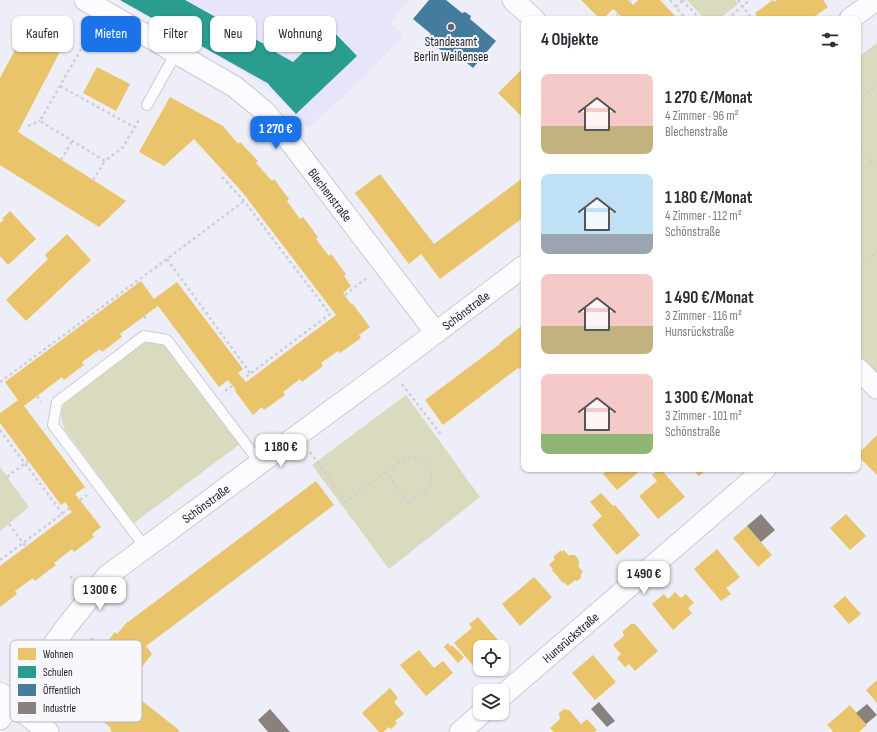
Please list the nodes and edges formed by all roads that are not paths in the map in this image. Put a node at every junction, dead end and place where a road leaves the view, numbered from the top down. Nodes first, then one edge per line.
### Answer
1 (85, 0) edge
2 (513, 0) edge
3 (876, 0) edge
4 (531, 16) edge
5 (854, 16) edge
6 (176, 53) junction
7 (147, 105) road end
8 (521, 268) edge
9 (436, 333) junction
10 (260, 463) junction
11 (762, 472) edge
12 (145, 547) junction
13 (56, 640) edge
14 (509, 690) edge
15 (474, 720) edge
16 (32, 722) edge
17 (48, 732) edge
18 (460, 732) edge

1 - 6 street, Blechenstraße
2 - 4 street
3 - 5 street
6 - 7 lane
6 - 9 street, Blechenstraße
8 - 9 street, Schönstraße
9 - 10 street, Schönstraße
10 - 12 street, Schönstraße
10 - 12 lane
11 - 14 street, Hunsrückstraße
12 - 13 street, Schönstraße
15 - 18 street
16 - 17 street

